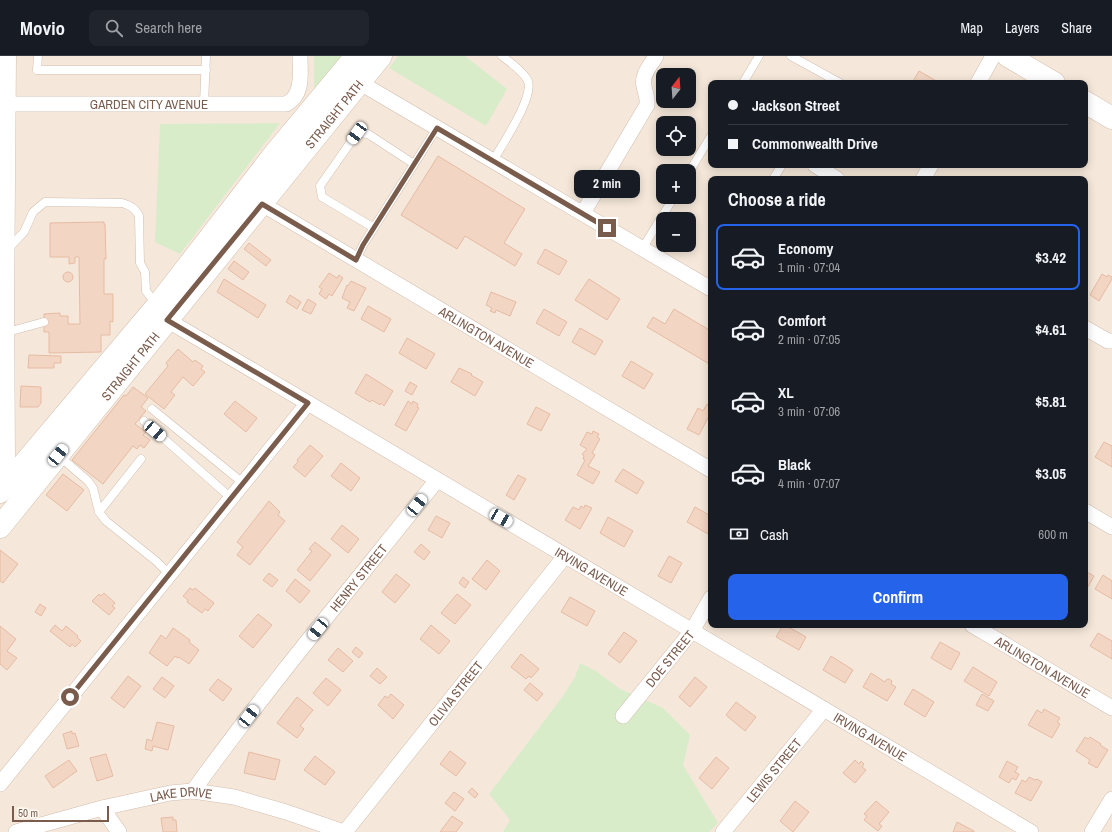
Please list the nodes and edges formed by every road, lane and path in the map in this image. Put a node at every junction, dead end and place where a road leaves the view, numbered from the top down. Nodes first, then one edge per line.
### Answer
1 (5, 56) edge
2 (38, 56) edge
3 (206, 56) edge
4 (300, 56) edge
5 (381, 56) edge
6 (502, 56) edge
7 (656, 56) edge
8 (759, 56) edge
9 (791, 56) edge
10 (993, 56) edge
11 (1008, 56) edge
12 (206, 70) junction
13 (353, 70) edge
14 (745, 80) edge
15 (832, 80) edge
16 (980, 80) edge
17 (1049, 80) edge
18 (2, 104) edge
19 (204, 104) junction
20 (1088, 104) edge
21 (1112, 118) edge
22 (437, 128) junction
23 (708, 141) edge
24 (492, 161) junction
25 (414, 164) junction
26 (694, 164) edge
27 (820, 168) edge
28 (832, 176) edge
29 (262, 204) junction
30 (670, 204) edge
31 (584, 213) junction
32 (374, 228) junction
33 (642, 249) junction
34 (3, 253) junction
35 (356, 260) junction
36 (708, 285) edge
37 (162, 313) junction
38 (44, 322) dead end
39 (1088, 330) edge
40 (3, 333) junction
41 (1112, 342) edge
42 (2, 359) edge
43 (308, 403) junction
44 (152, 408) dead end
45 (144, 422) dead end
46 (58, 455) junction
47 (141, 459) dead end
48 (708, 468) edge
49 (437, 480) junction
50 (244, 483) junction
51 (6, 485) edge
52 (232, 498) junction
53 (21, 500) junction
54 (99, 512) junction
55 (1088, 513) edge
56 (0, 527) edge
57 (1112, 527) edge
58 (565, 556) junction
59 (169, 574) junction
60 (708, 603) edge
61 (977, 628) edge
62 (692, 631) junction
63 (1112, 708) edge
64 (824, 709) junction
65 (623, 716) dead end
66 (0, 784) edge
67 (193, 790) junction
68 (1112, 799) edge
69 (102, 808) junction
70 (16, 832) edge
71 (119, 832) edge
72 (345, 832) edge
73 (723, 832) edge
74 (1031, 832) edge
75 (1092, 832) edge

1 - 18 main road
2 - 12 lane
3 - 12 lane
4 - 19 street, GARDEN CITY AVENUE
5 - 13 main road, STRAIGHT PATH
6 - 24 lane
7 - 31 street
8 - 14 lane
9 - 15 lane
10 - 16 street
11 - 17 main road
12 - 19 lane
13 - 22 street
13 - 29 main road, STRAIGHT PATH
13 - 37 main road, STRAIGHT PATH
18 - 19 street, GARDEN CITY AVENUE
18 - 34 main road
20 - 21 main road
22 - 24 street
22 - 25 lane
23 - 26 lane
24 - 31 street
25 - 32 lane
25 - 32 lane
27 - 28 street
29 - 35 street, ARLINGTON AVENUE
29 - 37 main road, STRAIGHT PATH
30 - 33 lane
31 - 33 street
32 - 35 lane
33 - 36 street
34 - 37 lane
34 - 40 main road
35 - 48 street, ARLINGTON AVENUE
37 - 43 street, IRVING AVENUE
37 - 46 main road, STRAIGHT PATH
37 - 51 main road, STRAIGHT PATH
38 - 40 lane
39 - 41 street
40 - 42 main road
42 - 51 main road
43 - 49 street, IRVING AVENUE
43 - 50 street
44 - 50 lane
45 - 52 lane
46 - 53 main road, STRAIGHT PATH
46 - 54 lane
47 - 54 lane
49 - 58 street, IRVING AVENUE
49 - 67 street, HENRY STREET
50 - 52 street
51 - 53 main road
52 - 59 street
53 - 56 main road, STRAIGHT PATH
54 - 59 lane
55 - 57 street
58 - 62 street, IRVING AVENUE
58 - 72 street, OLIVIA STREET
59 - 66 street
60 - 62 street, DOE STREET
61 - 63 street, ARLINGTON AVENUE
62 - 64 street, IRVING AVENUE
62 - 65 street, DOE STREET
64 - 73 street, LEWIS STREET
64 - 74 street, IRVING AVENUE
67 - 69 street, LAKE DRIVE
67 - 72 street, LAKE DRIVE
68 - 75 street
69 - 70 street, LAKE DRIVE
69 - 71 street

